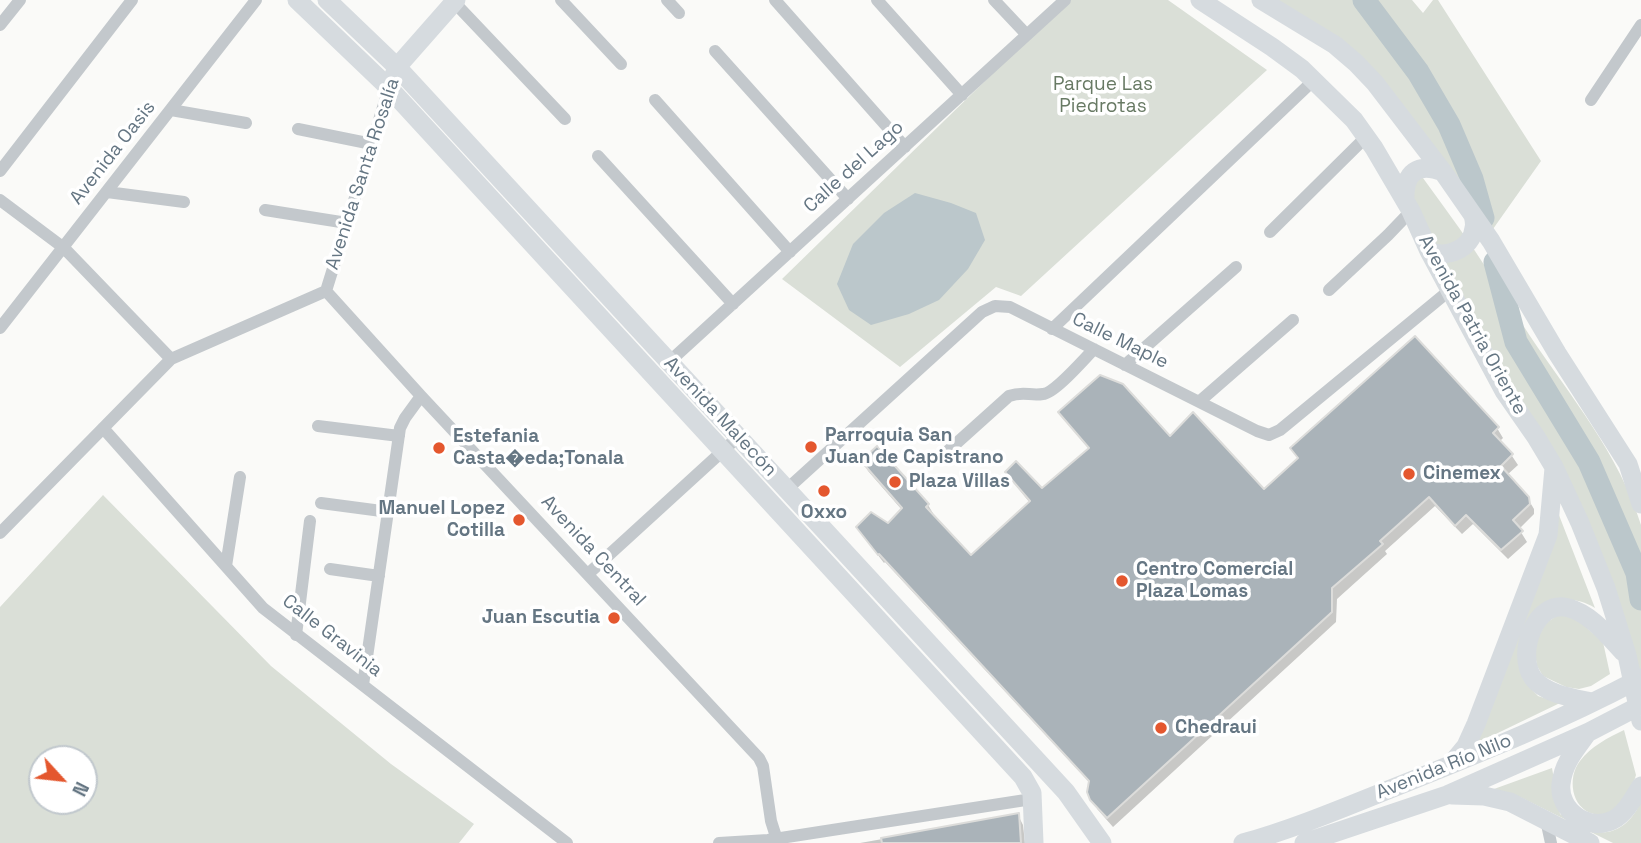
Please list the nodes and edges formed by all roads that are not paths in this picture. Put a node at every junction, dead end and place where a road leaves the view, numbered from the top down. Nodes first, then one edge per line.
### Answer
1 (20, 0) edge
2 (132, 0) edge
3 (256, 0) edge
4 (297, 0) edge
5 (327, 0) edge
6 (561, 0) edge
7 (667, 0) edge
8 (775, 0) edge
9 (877, 0) edge
10 (994, 0) edge
11 (1065, 0) edge
12 (1200, 0) edge
13 (1261, 0) edge
14 (455, 1) edge
15 (679, 13) dead end
16 (0, 25) edge
17 (1641, 25) edge
18 (1027, 35) junction
19 (715, 51) dead end
20 (621, 64) dead end
21 (397, 67) junction
22 (1314, 80) junction
23 (389, 88) junction
24 (962, 95) junction
25 (655, 100) dead end
26 (1591, 100) dead end
27 (171, 110) junction
28 (565, 119) dead end
29 (246, 123) dead end
30 (298, 129) dead end
31 (1366, 137) junction
32 (372, 145) junction
33 (905, 147) junction
34 (598, 156) dead end
35 (0, 172) edge
36 (1443, 172) junction
37 (107, 192) junction
38 (848, 199) junction
39 (0, 200) edge
40 (184, 202) dead end
41 (1408, 205) junction
42 (265, 210) dead end
43 (1473, 216) junction
44 (347, 223) junction
45 (1270, 232) dead end
46 (64, 248) junction
47 (1429, 251) junction
48 (790, 252) junction
49 (1236, 267) dead end
50 (1450, 289) junction
51 (1329, 290) dead end
52 (326, 292) junction
53 (733, 304) junction
54 (1293, 320) dead end
55 (0, 328) edge
56 (1052, 329) junction
57 (1094, 349) junction
58 (170, 359) junction
59 (669, 362) junction
60 (1125, 365) junction
61 (421, 396) junction
62 (1200, 401) junction
63 (318, 426) dead end
64 (103, 428) junction
65 (399, 436) junction
66 (738, 437) junction
67 (723, 450) junction
68 (940, 458) dead end
69 (1554, 467) junction
70 (1634, 469) edge
71 (240, 477) dead end
72 (786, 489) junction
73 (321, 503) dead end
74 (1641, 504) edge
75 (388, 512) junction
76 (310, 521) dead end
77 (0, 533) edge
78 (226, 566) junction
79 (330, 569) dead end
80 (588, 574) junction
81 (379, 576) junction
82 (296, 635) junction
83 (1627, 655) junction
84 (1641, 678) edge
85 (363, 685) junction
86 (1596, 700) junction
87 (1641, 705) edge
88 (1641, 721) edge
89 (1589, 732) junction
90 (1451, 765) junction
91 (1641, 786) edge
92 (1447, 795) junction
93 (1032, 799) junction
94 (1546, 820) junction
95 (773, 841) edge
96 (567, 843) edge
97 (719, 843) edge
98 (1034, 843) edge
99 (1102, 843) edge
100 (1243, 843) edge
101 (1304, 843) edge
102 (1551, 843) edge
103 (1590, 843) edge

1 - 16 street
2 - 35 street
3 - 27 street, Avenida Oasis
4 - 23 street, Avenida Malecón
5 - 21 street, Avenida Malecón
6 - 20 street
7 - 15 street
8 - 33 street
9 - 24 street
10 - 18 street
11 - 18 street, Calle del Lago
12 - 22 street, Avenida Patria Oriente
13 - 36 street
14 - 21 street, Avenida Santa Rosalía
14 - 28 street
17 - 26 street
18 - 24 street, Calle del Lago
19 - 38 street
21 - 23 street, Avenida Santa Rosalía
21 - 59 street, Avenida Malecón
22 - 31 street, Avenida Patria Oriente
22 - 56 street
23 - 32 street, Avenida Santa Rosalía
23 - 67 street, Avenida Malecón
24 - 33 street, Calle del Lago
25 - 48 street
27 - 29 street
27 - 37 street, Avenida Oasis
30 - 32 street
31 - 41 street, Avenida Patria Oriente
31 - 45 street
32 - 44 street, Avenida Santa Rosalía
33 - 38 street, Calle del Lago
34 - 53 street
36 - 41 street
36 - 43 street
37 - 40 street
37 - 46 street, Avenida Oasis
38 - 48 street, Calle del Lago
39 - 46 street
41 - 47 street, Avenida Patria Oriente
41 - 51 street
42 - 44 street
43 - 47 street
43 - 70 street
44 - 52 street, Avenida Santa Rosalía
46 - 55 street, Avenida Oasis
46 - 58 street
47 - 50 street, Avenida Patria Oriente
48 - 53 street, Calle del Lago
49 - 60 street
50 - 62 street, Calle Maple
50 - 69 street, Avenida Patria Oriente
52 - 58 street, Avenida Santa Rosalía
52 - 61 street, Avenida Central
53 - 59 street, Calle del Lago
54 - 62 street
56 - 57 street, Calle Maple
56 - 72 street, Calle Maple
57 - 60 street, Calle Maple
57 - 68 street
58 - 64 street, Avenida Santa Rosalía
59 - 66 street, Avenida Malecón
60 - 62 street, Calle Maple
61 - 65 street
61 - 80 street, Avenida Central
63 - 65 street
64 - 77 street, Avenida Santa Rosalía
64 - 78 street, Calle Gravinia
65 - 75 street
66 - 67 street
66 - 72 street, Avenida Malecón
67 - 80 street
67 - 93 street, Avenida Malecón
69 - 83 street, Avenida Patria Oriente
69 - 90 street
70 - 74 street
71 - 78 street
72 - 99 street, Avenida Malecón
73 - 75 street
75 - 81 street
76 - 82 street
78 - 82 street, Calle Gravinia
79 - 81 street
80 - 95 street, Avenida Central
81 - 85 street
82 - 85 street, Calle Gravinia
83 - 86 street
83 - 88 street, Avenida Patria Oriente
84 - 86 street, Avenida Río Nilo
85 - 96 street, Calle Gravinia
86 - 90 street, Avenida Río Nilo
87 - 89 street, Avenida Río Nilo
89 - 91 street
89 - 92 street, Avenida Río Nilo
90 - 100 street, Avenida Río Nilo
92 - 94 street
92 - 101 street, Avenida Río Nilo
93 - 95 street
93 - 98 street, Avenida Malecón
94 - 102 street
94 - 103 street
95 - 97 street

